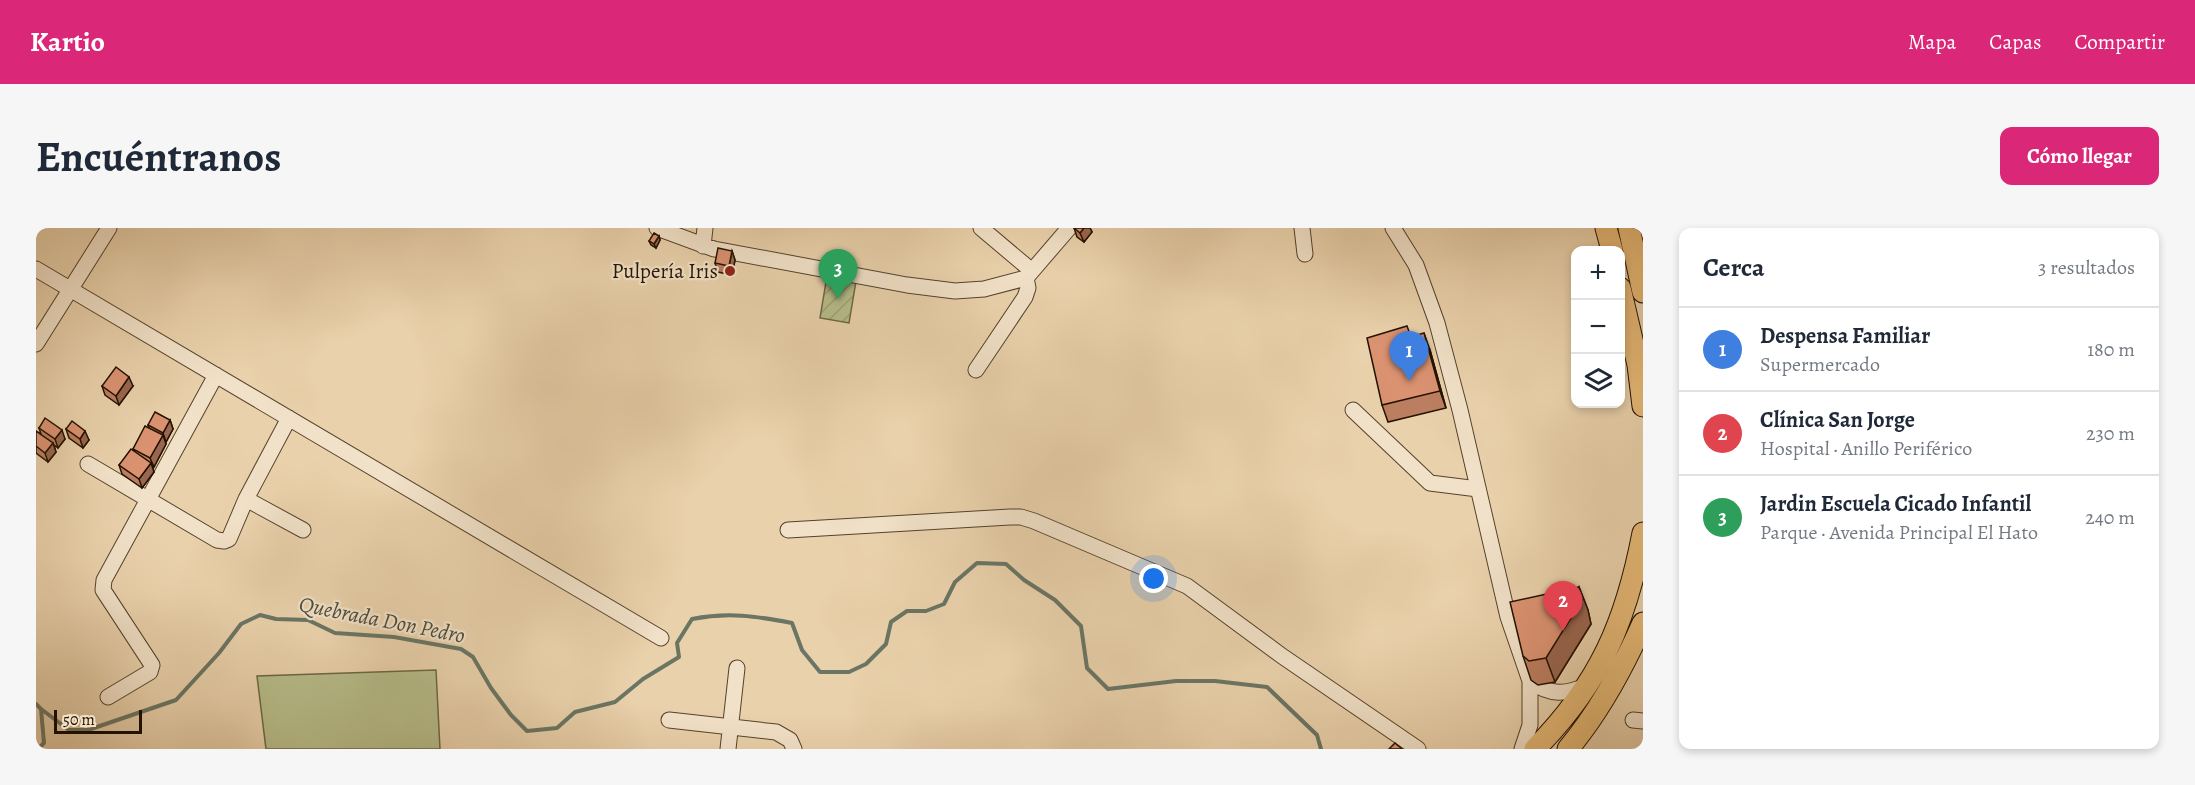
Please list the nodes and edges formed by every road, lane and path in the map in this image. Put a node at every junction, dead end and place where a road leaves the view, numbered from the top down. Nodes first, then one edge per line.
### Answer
1 (109, 228) edge
2 (657, 228) edge
3 (705, 228) edge
4 (981, 228) edge
5 (1069, 228) edge
6 (1302, 228) edge
7 (1393, 228) edge
8 (1606, 228) edge
9 (1629, 228) edge
10 (703, 246) junction
11 (1611, 246) edge
12 (1639, 250) edge
13 (1305, 254) dead end
14 (36, 269) edge
15 (1029, 274) junction
16 (70, 290) junction
17 (1643, 292) edge
18 (1623, 300) edge
19 (36, 344) edge
20 (976, 370) dead end
21 (216, 375) junction
22 (1643, 406) edge
23 (1353, 410) dead end
24 (289, 418) junction
25 (88, 464) dead end
26 (1478, 489) junction
27 (147, 498) junction
28 (246, 499) junction
29 (303, 530) dead end
30 (788, 530) dead end
31 (1643, 533) edge
32 (1643, 623) edge
33 (661, 638) dead end
34 (737, 668) dead end
35 (1530, 681) junction
36 (1589, 684) junction
37 (108, 697) dead end
38 (669, 720) dead end
39 (730, 727) junction
40 (728, 749) edge
41 (795, 749) edge
42 (1418, 749) edge
43 (1522, 749) edge
44 (1535, 749) edge
45 (1568, 749) edge

1 - 16 street
2 - 10 street
3 - 10 street
4 - 15 street
5 - 15 street
6 - 13 street
7 - 26 street
8 - 11 highway
9 - 12 highway
10 - 15 street
12 - 17 highway
14 - 16 street
15 - 20 street
16 - 19 street
16 - 21 street
18 - 22 highway
21 - 24 street
21 - 27 street
23 - 26 street
24 - 28 street
24 - 33 street
25 - 27 street
26 - 35 street
27 - 28 street
27 - 37 street
28 - 29 street
30 - 42 street
31 - 36 highway
32 - 45 highway
34 - 39 street
35 - 36 street
35 - 43 street
36 - 44 highway
38 - 39 street
39 - 40 street
39 - 41 street

